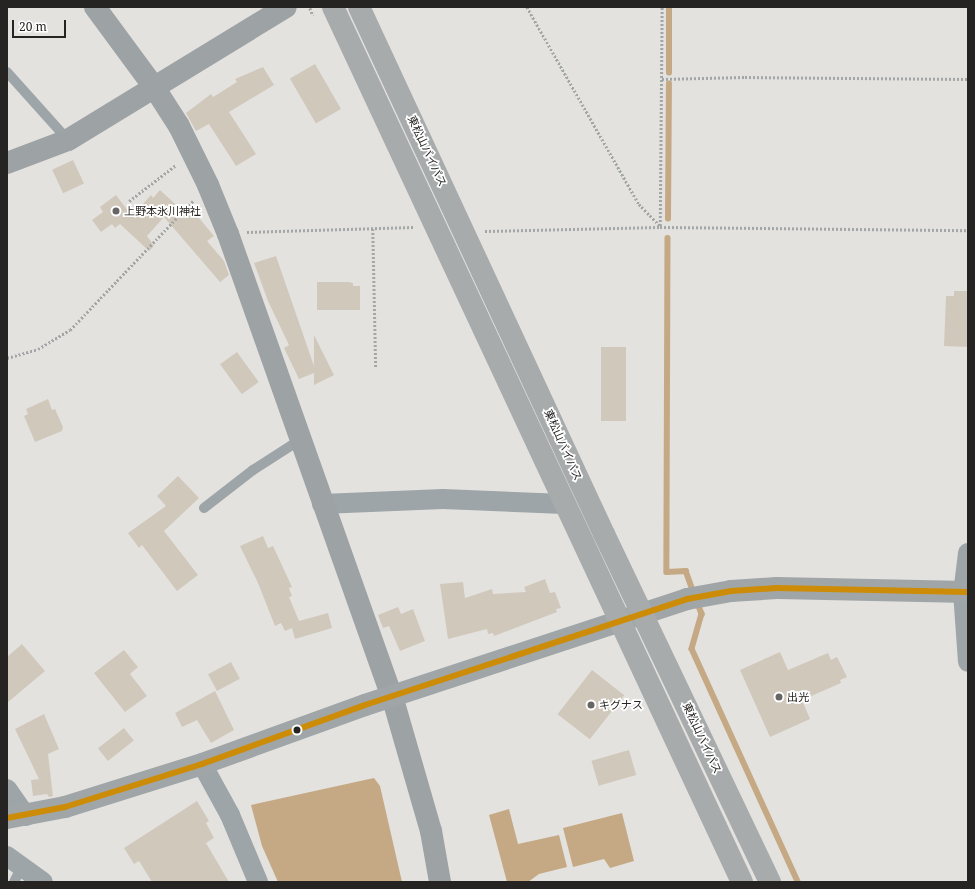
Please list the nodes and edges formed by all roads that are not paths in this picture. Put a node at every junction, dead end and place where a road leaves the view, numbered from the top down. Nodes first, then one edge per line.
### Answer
1 (95, 7) edge
2 (286, 7) edge
3 (333, 7) edge
4 (359, 7) edge
5 (7, 72) edge
6 (154, 87) junction
7 (68, 140) junction
8 (8, 162) edge
9 (300, 440) junction
10 (322, 504) junction
11 (564, 504) junction
12 (204, 508) dead end
13 (968, 553) edge
14 (965, 592) edge
15 (644, 614) junction
16 (620, 620) junction
17 (968, 662) edge
18 (392, 696) junction
19 (202, 764) junction
20 (7, 789) edge
21 (16, 817) edge
22 (14, 868) edge
23 (42, 882) edge
24 (258, 882) edge
25 (440, 882) edge
26 (742, 882) edge
27 (770, 882) edge

1 - 6 street
2 - 6 street
3 - 11 highway, 東松山バイパス
4 - 15 highway, 東松山バイパス
5 - 7 lane
6 - 7 street
6 - 9 street
7 - 8 street
9 - 10 street
9 - 12 lane
10 - 11 street
10 - 18 street
11 - 16 highway, 東松山バイパス
13 - 14 street
14 - 15 main road
14 - 17 street
15 - 16 main road
15 - 27 highway, 東松山バイパス
16 - 18 main road
16 - 26 highway, 東松山バイパス
18 - 19 main road
18 - 25 street
19 - 21 main road
19 - 24 street
20 - 21 street
22 - 23 street

